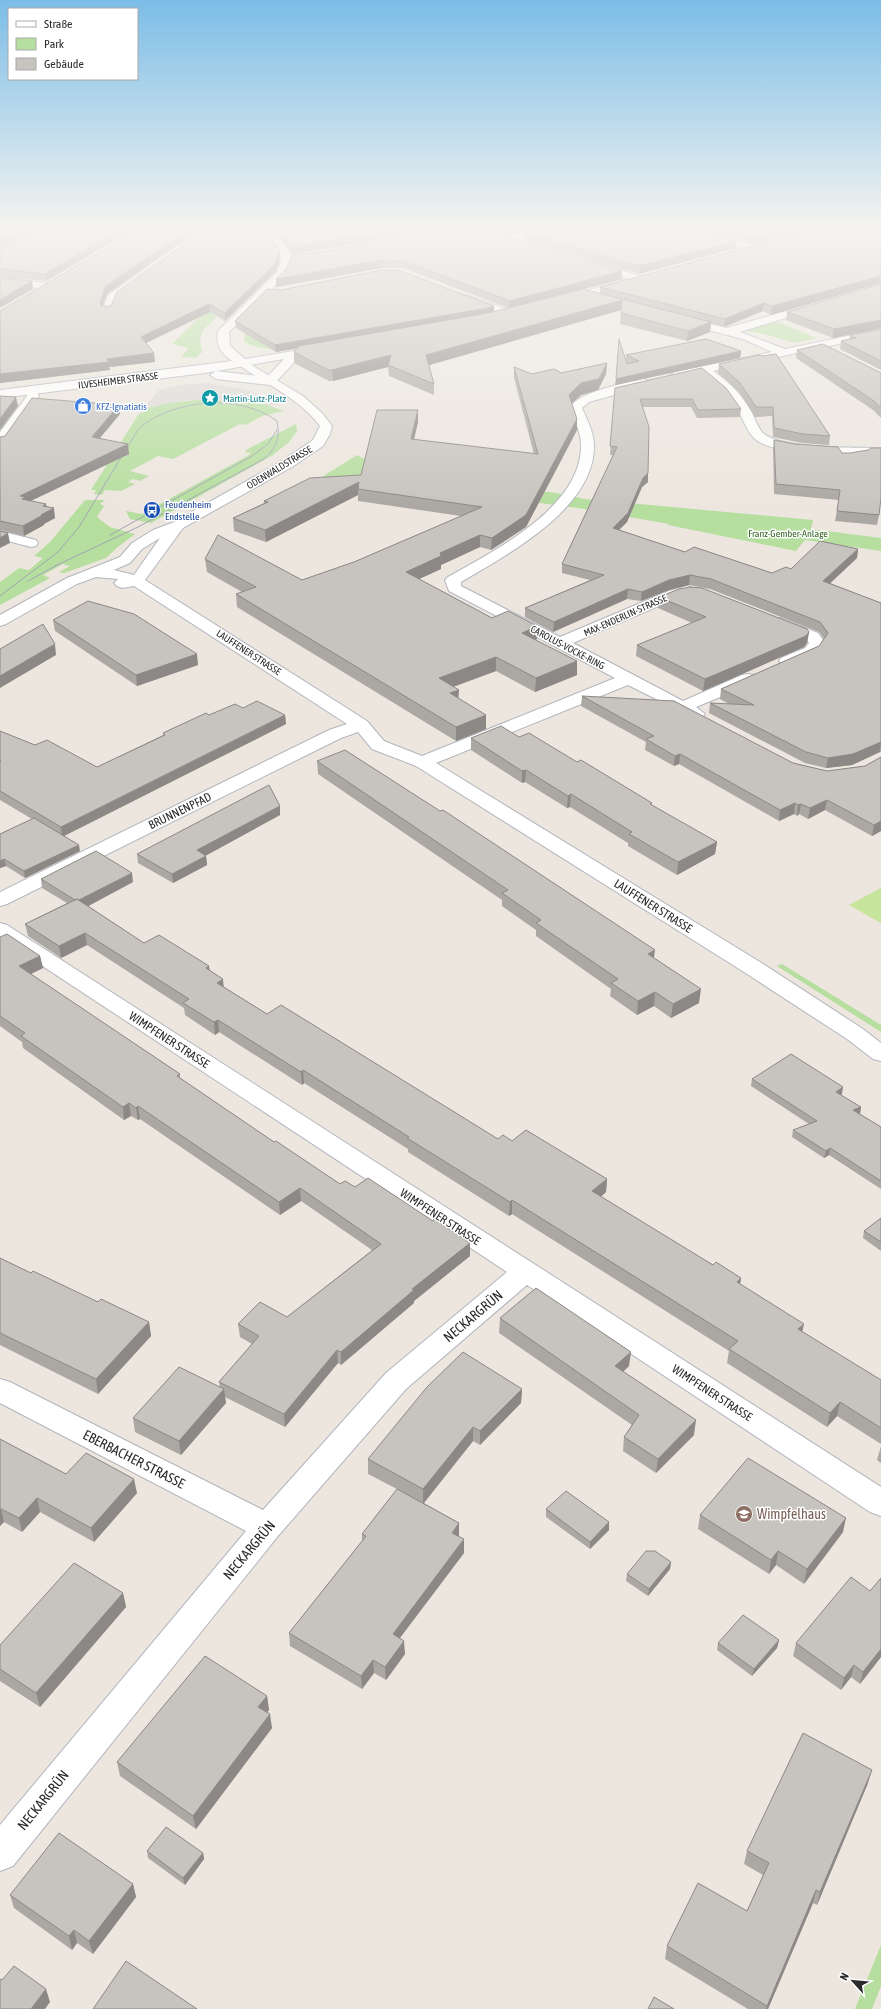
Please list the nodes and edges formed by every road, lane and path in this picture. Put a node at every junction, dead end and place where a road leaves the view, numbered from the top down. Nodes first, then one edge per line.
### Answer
1 (231, 321) edge
2 (684, 321) edge
3 (764, 321) edge
4 (727, 332) junction
5 (881, 332) edge
6 (819, 345) junction
7 (332, 348) edge
8 (214, 351) junction
9 (833, 352) edge
10 (785, 353) junction
11 (294, 354) junction
12 (242, 363) junction
13 (703, 370) junction
14 (183, 372) junction
15 (270, 381) junction
16 (31, 390) junction
17 (0, 394) edge
18 (0, 439) edge
19 (881, 452) edge
20 (179, 525) junction
21 (0, 535) edge
22 (31, 543) dead end
23 (125, 560) junction
24 (95, 572) junction
25 (137, 581) junction
26 (704, 593) edge
27 (47, 595) junction
28 (764, 617) edge
29 (0, 621) edge
30 (560, 643) junction
31 (628, 679) junction
32 (683, 707) junction
33 (710, 722) edge
34 (361, 725) junction
35 (422, 762) junction
36 (0, 900) edge
37 (0, 929) edge
38 (881, 1054) edge
39 (525, 1272) junction
40 (0, 1390) edge
41 (881, 1503) edge
42 (267, 1527) junction
43 (0, 1853) edge

1 - 8 street
2 - 4 street
3 - 4 street
4 - 10 street
5 - 6 street, CAROLUS-VOCKE-RING
6 - 9 street
6 - 10 street, CAROLUS-VOCKE-RING
7 - 11 street, ILVESHEIMER STRASSE
8 - 11 street
8 - 12 street, ODENWALDSTRASSE
8 - 14 street
10 - 13 street, CAROLUS-VOCKE-RING
11 - 12 street, ILVESHEIMER STRASSE
11 - 15 street
12 - 14 street, ILVESHEIMER STRASSE
12 - 15 street, ODENWALDSTRASSE
13 - 19 street
13 - 30 street, CAROLUS-VOCKE-RING
14 - 15 street
14 - 16 street, ILVESHEIMER STRASSE
15 - 20 street, ODENWALDSTRASSE
16 - 17 street, ILVESHEIMER STRASSE
16 - 18 street
20 - 23 street, ODENWALDSTRASSE
20 - 25 street, ODENWALDSTRASSE
21 - 22 street
23 - 24 street, ODENWALDSTRASSE
23 - 25 street
24 - 25 street, ODENWALDSTRASSE
24 - 27 street, ODENWALDSTRASSE
25 - 27 street, ODENWALDSTRASSE
25 - 34 street, LAUFFENER STRASSE
26 - 30 street, MAX-ENDERLIN-STRASSE
27 - 29 street, ODENWALDSTRASSE
28 - 32 street
30 - 31 street, CAROLUS-VOCKE-RING
31 - 32 street, CAROLUS-VOCKE-RING
31 - 35 street, CAROLUS-VOCKE-RING
32 - 33 street, CAROLUS-VOCKE-RING
34 - 35 street, LAUFFENER STRASSE
34 - 36 street, BRUNNENPFAD
35 - 38 street, LAUFFENER STRASSE
37 - 39 street, WIMPFENER STRASSE
39 - 41 street, WIMPFENER STRASSE
39 - 42 street, NECKARGRÜN
40 - 42 street, EBERBACHER STRASSE
42 - 43 street, NECKARGRÜN

